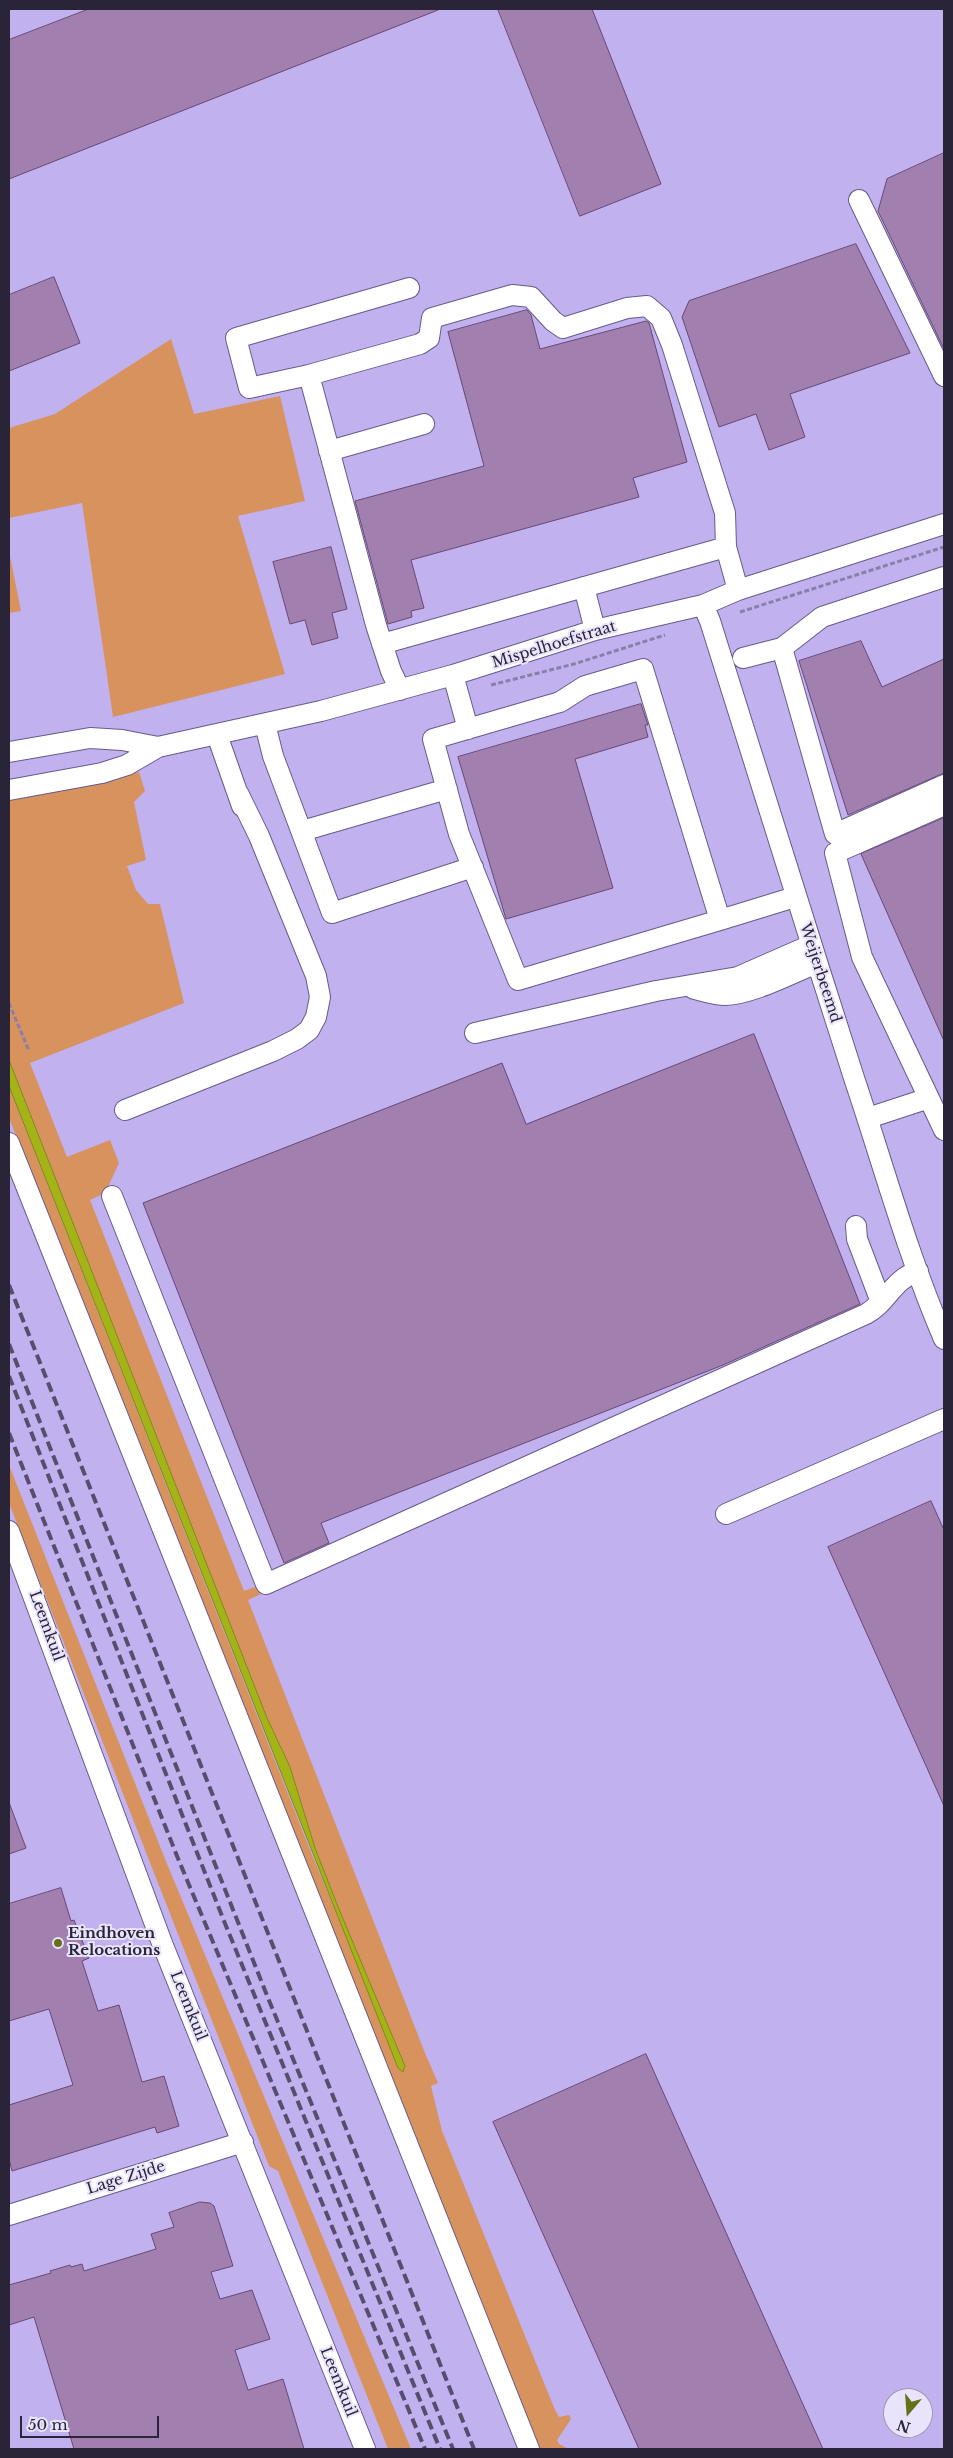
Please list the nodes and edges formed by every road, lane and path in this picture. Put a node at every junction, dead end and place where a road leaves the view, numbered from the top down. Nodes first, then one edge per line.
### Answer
1 (859, 200) dead end
2 (408, 288) dead end
3 (308, 375) junction
4 (944, 376) edge
5 (424, 424) dead end
6 (329, 451) junction
7 (944, 524) edge
8 (726, 547) junction
9 (944, 577) edge
10 (584, 587) junction
11 (738, 590) junction
12 (702, 605) junction
13 (596, 630) junction
14 (382, 644) junction
15 (782, 648) junction
16 (743, 658) dead end
17 (453, 675) junction
18 (400, 690) junction
19 (265, 724) junction
20 (468, 729) junction
21 (217, 735) junction
22 (158, 747) junction
23 (9, 752) edge
24 (944, 786) edge
25 (447, 789) junction
26 (9, 790) edge
27 (944, 805) edge
28 (302, 831) junction
29 (473, 867) junction
30 (795, 897) junction
31 (720, 920) junction
32 (814, 954) junction
33 (9, 1004) edge
34 (475, 1033) dead end
35 (29, 1051) dead end
36 (929, 1098) junction
37 (125, 1110) dead end
38 (868, 1118) junction
39 (944, 1130) edge
40 (9, 1144) edge
41 (112, 1196) dead end
42 (918, 1272) junction
43 (944, 1339) edge
44 (944, 1419) edge
45 (726, 1514) dead end
46 (9, 1531) edge
47 (243, 2142) junction
48 (9, 2215) edge
49 (365, 2449) edge
50 (529, 2449) edge

1 - 4 street
2 - 3 street
3 - 6 street
3 - 8 street
5 - 6 street
6 - 14 street
7 - 11 street, Mispelhoefstraat
8 - 10 street
8 - 11 street
9 - 15 street
10 - 13 street
10 - 14 street
11 - 12 street, Mispelhoefstraat
12 - 13 street, Mispelhoefstraat
12 - 30 street, Weijerbeemd
13 - 17 street, Mispelhoefstraat
14 - 18 street
15 - 16 street
15 - 24 street
17 - 18 street, Mispelhoefstraat
17 - 20 street
18 - 19 street, Mispelhoefstraat
19 - 21 street, Mispelhoefstraat
19 - 28 street
20 - 25 street
20 - 31 street
21 - 22 street, Mispelhoefstraat
21 - 37 street
22 - 23 street, Mispelhoefstraat
22 - 26 street, Mispelhoefstraat
25 - 28 street
25 - 29 street
27 - 36 street
28 - 29 street
29 - 31 street
30 - 31 street
30 - 32 street, Weijerbeemd
32 - 34 street
32 - 38 street, Weijerbeemd
33 - 35 path
36 - 38 street
36 - 39 street
38 - 42 street, Weijerbeemd
40 - 50 street
41 - 42 street
42 - 43 street, Weijerbeemd
44 - 45 street
46 - 47 street, Leemkuil
47 - 48 street, Lage Zijde
47 - 49 street, Leemkuil

